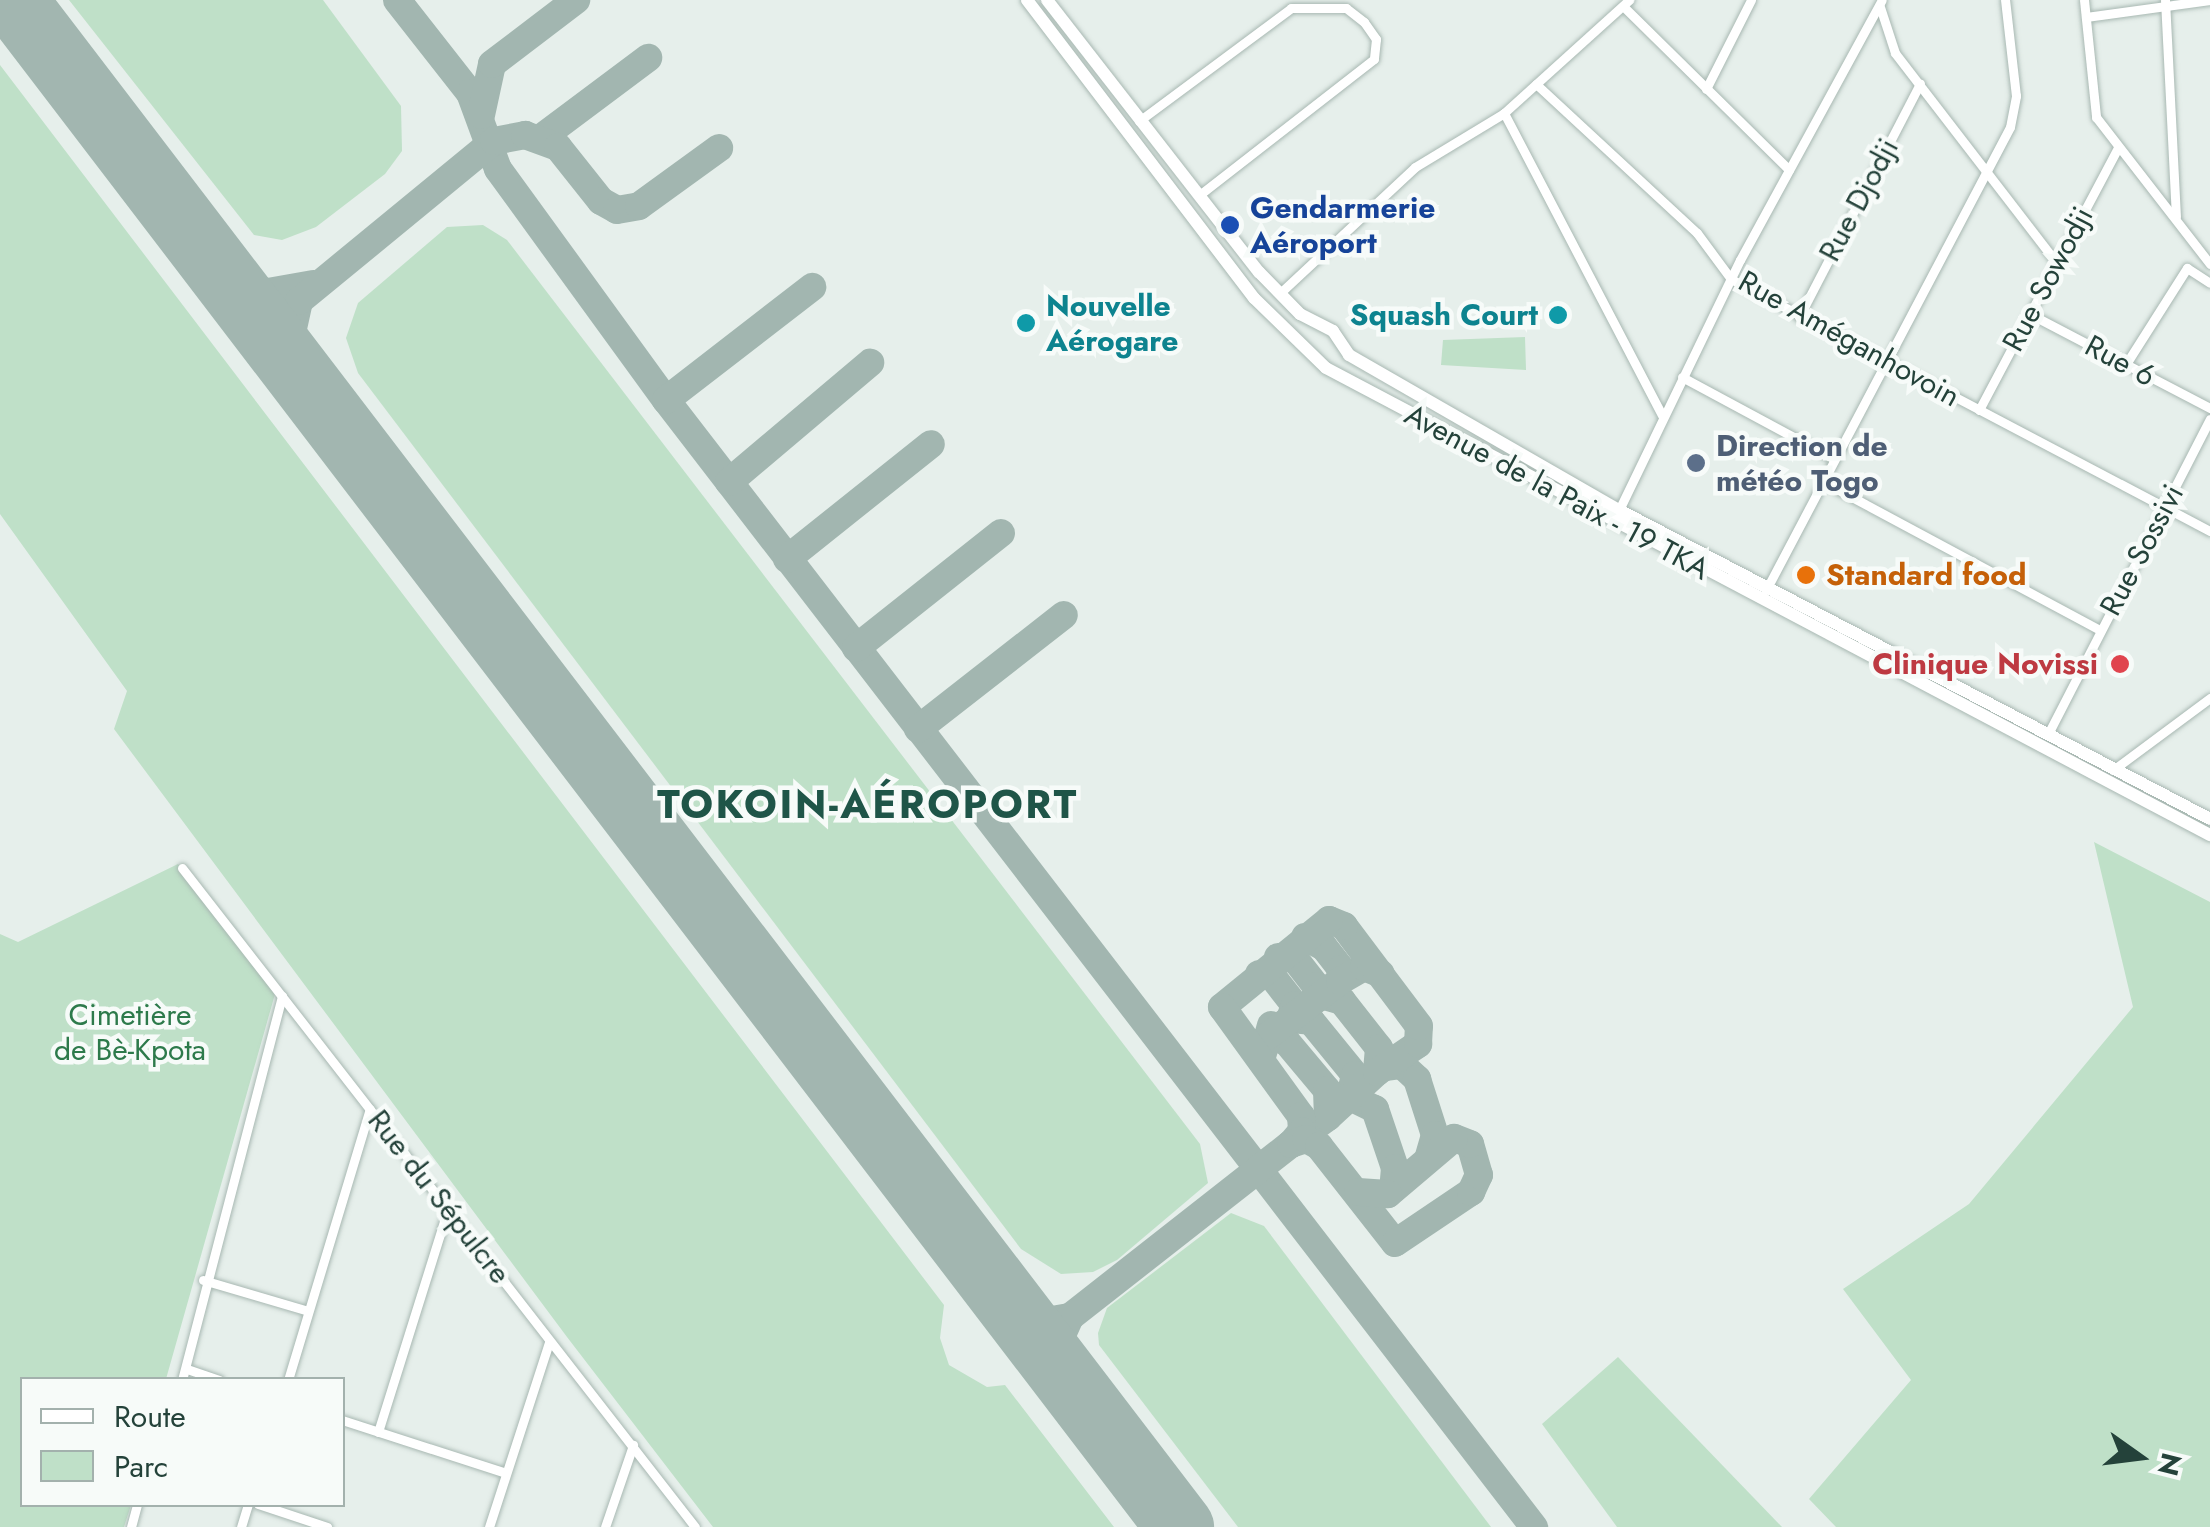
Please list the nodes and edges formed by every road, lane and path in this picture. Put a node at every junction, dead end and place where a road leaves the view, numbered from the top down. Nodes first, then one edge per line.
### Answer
1 (1026, 0) edge
2 (1046, 0) edge
3 (1751, 0) edge
4 (2006, 0) edge
5 (2084, 0) edge
6 (2210, 0) edge
7 (1287, 4) edge
8 (1628, 4) edge
9 (1881, 4) edge
10 (2166, 4) edge
11 (2086, 17) junction
12 (1536, 84) junction
13 (1920, 84) junction
14 (1706, 89) junction
15 (1504, 112) junction
16 (1140, 121) junction
17 (2118, 148) junction
18 (1984, 168) junction
19 (1789, 170) junction
20 (1198, 196) junction
21 (2176, 220) junction
22 (2057, 262) junction
23 (2210, 264) edge
24 (1731, 279) junction
25 (2210, 283) edge
26 (1279, 294) junction
27 (2030, 314) junction
28 (1799, 316) junction
29 (1884, 361) junction
30 (2126, 364) junction
31 (1682, 376) junction
32 (2210, 408) edge
33 (1978, 410) junction
34 (1662, 415) junction
35 (2210, 419) edge
36 (1834, 459) junction
37 (1822, 481) junction
38 (2164, 507) junction
39 (1619, 510) junction
40 (2210, 531) edge
41 (1768, 585) junction
42 (1760, 601) junction
43 (2100, 630) junction
44 (2210, 698) edge
45 (1989, 703) junction
46 (1981, 718) junction
47 (2048, 734) junction
48 (2110, 775) junction
49 (2210, 819) edge
50 (2210, 835) edge
51 (182, 868) dead end
52 (282, 996) junction
53 (370, 1109) junction
54 (448, 1208) junction
55 (203, 1280) junction
56 (308, 1311) junction
57 (549, 1342) junction
58 (187, 1369) junction
59 (183, 1377) edge
60 (210, 1377) edge
61 (289, 1377) edge
62 (345, 1421) edge
63 (378, 1432) junction
64 (633, 1445) junction
65 (506, 1474) junction
66 (267, 1507) edge
67 (327, 1527) edge
68 (488, 1527) edge
69 (606, 1527) edge
70 (696, 1527) edge

1 - 42 main road, Avenue de la Paix - 19 TKA
2 - 16 main road, Avenue de la Paix - 19 TKA
3 - 14 street
4 - 18 street
5 - 11 street
6 - 10 street
7 - 16 street
7 - 20 street
8 - 12 street
8 - 14 street
9 - 13 street
9 - 19 street
10 - 11 street
10 - 21 street
11 - 17 street
12 - 15 street
12 - 24 street, Rue Améganhovoin
13 - 18 street
13 - 28 street, Rue Djodji
14 - 19 street
15 - 26 street
15 - 34 street
16 - 20 main road, Avenue de la Paix - 19 TKA
17 - 21 street
17 - 22 street, Rue Sowodji
18 - 22 street
18 - 29 street
19 - 24 street
20 - 26 main road, Avenue de la Paix - 19 TKA
21 - 23 street
22 - 27 street, Rue Sowodji
24 - 28 street, Rue Améganhovoin
24 - 31 street
25 - 30 street
26 - 39 main road, Avenue de la Paix - 19 TKA
27 - 30 street, Rue 6
27 - 33 street, Rue Sowodji
28 - 29 street, Rue Améganhovoin
29 - 33 street, Rue Améganhovoin
29 - 36 street
30 - 32 street, Rue 6
31 - 34 street
31 - 36 street
33 - 38 street, Rue Améganhovoin
34 - 39 street
35 - 38 street, Rue Sossivi
36 - 37 street
37 - 41 street
37 - 43 street
38 - 40 street, Rue Améganhovoin
38 - 43 street, Rue Sossivi
39 - 41 main road, Avenue de la Paix - 19 TKA
41 - 42 street
41 - 45 main road, Avenue de la Paix - 19 TKA
42 - 46 main road, Avenue de la Paix - 19 TKA
43 - 47 street, Rue Sossivi
44 - 48 street
45 - 46 main road
45 - 47 main road, Avenue de la Paix - 19 TKA
46 - 48 main road, Avenue de la Paix - 19 TKA
47 - 48 main road, Avenue de la Paix - 19 TKA
48 - 49 main road
48 - 50 main road, Avenue de la Paix - 19 TKA
51 - 52 street, Rue du Sépulcre
52 - 53 street, Rue du Sépulcre
52 - 55 street
53 - 54 street, Rue du Sépulcre
53 - 56 street
54 - 57 street, Rue du Sépulcre
54 - 63 street
55 - 56 street
55 - 58 street
56 - 61 street
57 - 64 street, Rue du Sépulcre
57 - 65 street
58 - 59 street
58 - 60 street
62 - 63 street
63 - 65 street
64 - 69 street
64 - 70 street, Rue du Sépulcre
65 - 68 street
66 - 67 street

